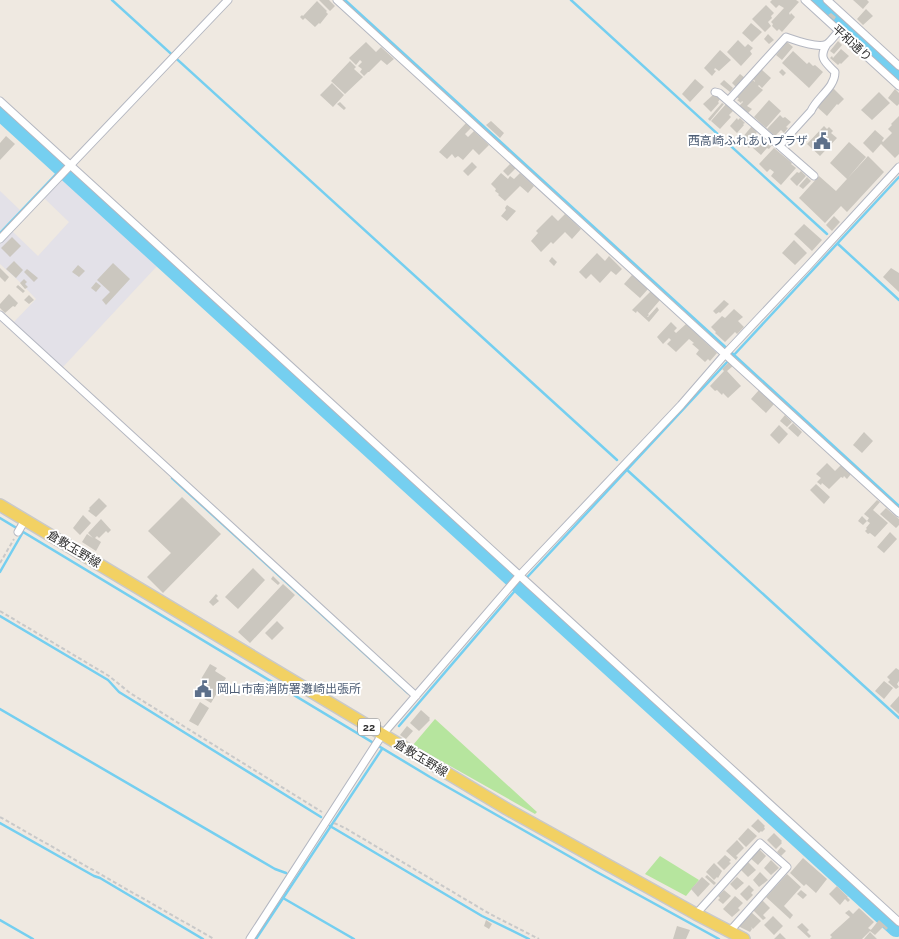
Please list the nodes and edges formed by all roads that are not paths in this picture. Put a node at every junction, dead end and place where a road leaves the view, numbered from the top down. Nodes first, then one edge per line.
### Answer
1 (228, 0) edge
2 (337, 0) edge
3 (805, 0) edge
4 (827, 0) edge
5 (839, 31) junction
6 (827, 44) junction
7 (899, 66) edge
8 (899, 86) edge
9 (714, 92) dead end
10 (0, 101) edge
11 (728, 101) junction
12 (780, 145) junction
13 (899, 166) edge
14 (70, 167) junction
15 (814, 176) dead end
16 (0, 239) edge
17 (0, 315) edge
18 (729, 354) junction
19 (0, 505) edge
20 (899, 513) edge
21 (522, 578) junction
22 (416, 696) junction
23 (378, 742) junction
24 (696, 914) junction
25 (899, 922) edge
26 (730, 931) junction
27 (250, 939) edge
28 (744, 939) edge

1 - 14 street
2 - 18 street
3 - 5 street, 平和通り
4 - 7 street
5 - 6 street
5 - 8 street, 平和通り
6 - 11 street
6 - 12 street
9 - 11 street
10 - 14 street
11 - 12 street
12 - 15 street
13 - 18 street
14 - 16 street
14 - 21 street
17 - 22 street
18 - 20 street
18 - 21 street
19 - 23 main road, 倉敷玉野線 / 22
21 - 22 street
21 - 25 street
22 - 23 street
23 - 24 main road, 倉敷玉野線 / 22
23 - 27 street
24 - 26 main road, 倉敷玉野線 / 22
24 - 26 street
26 - 28 main road, 倉敷玉野線 / 22

